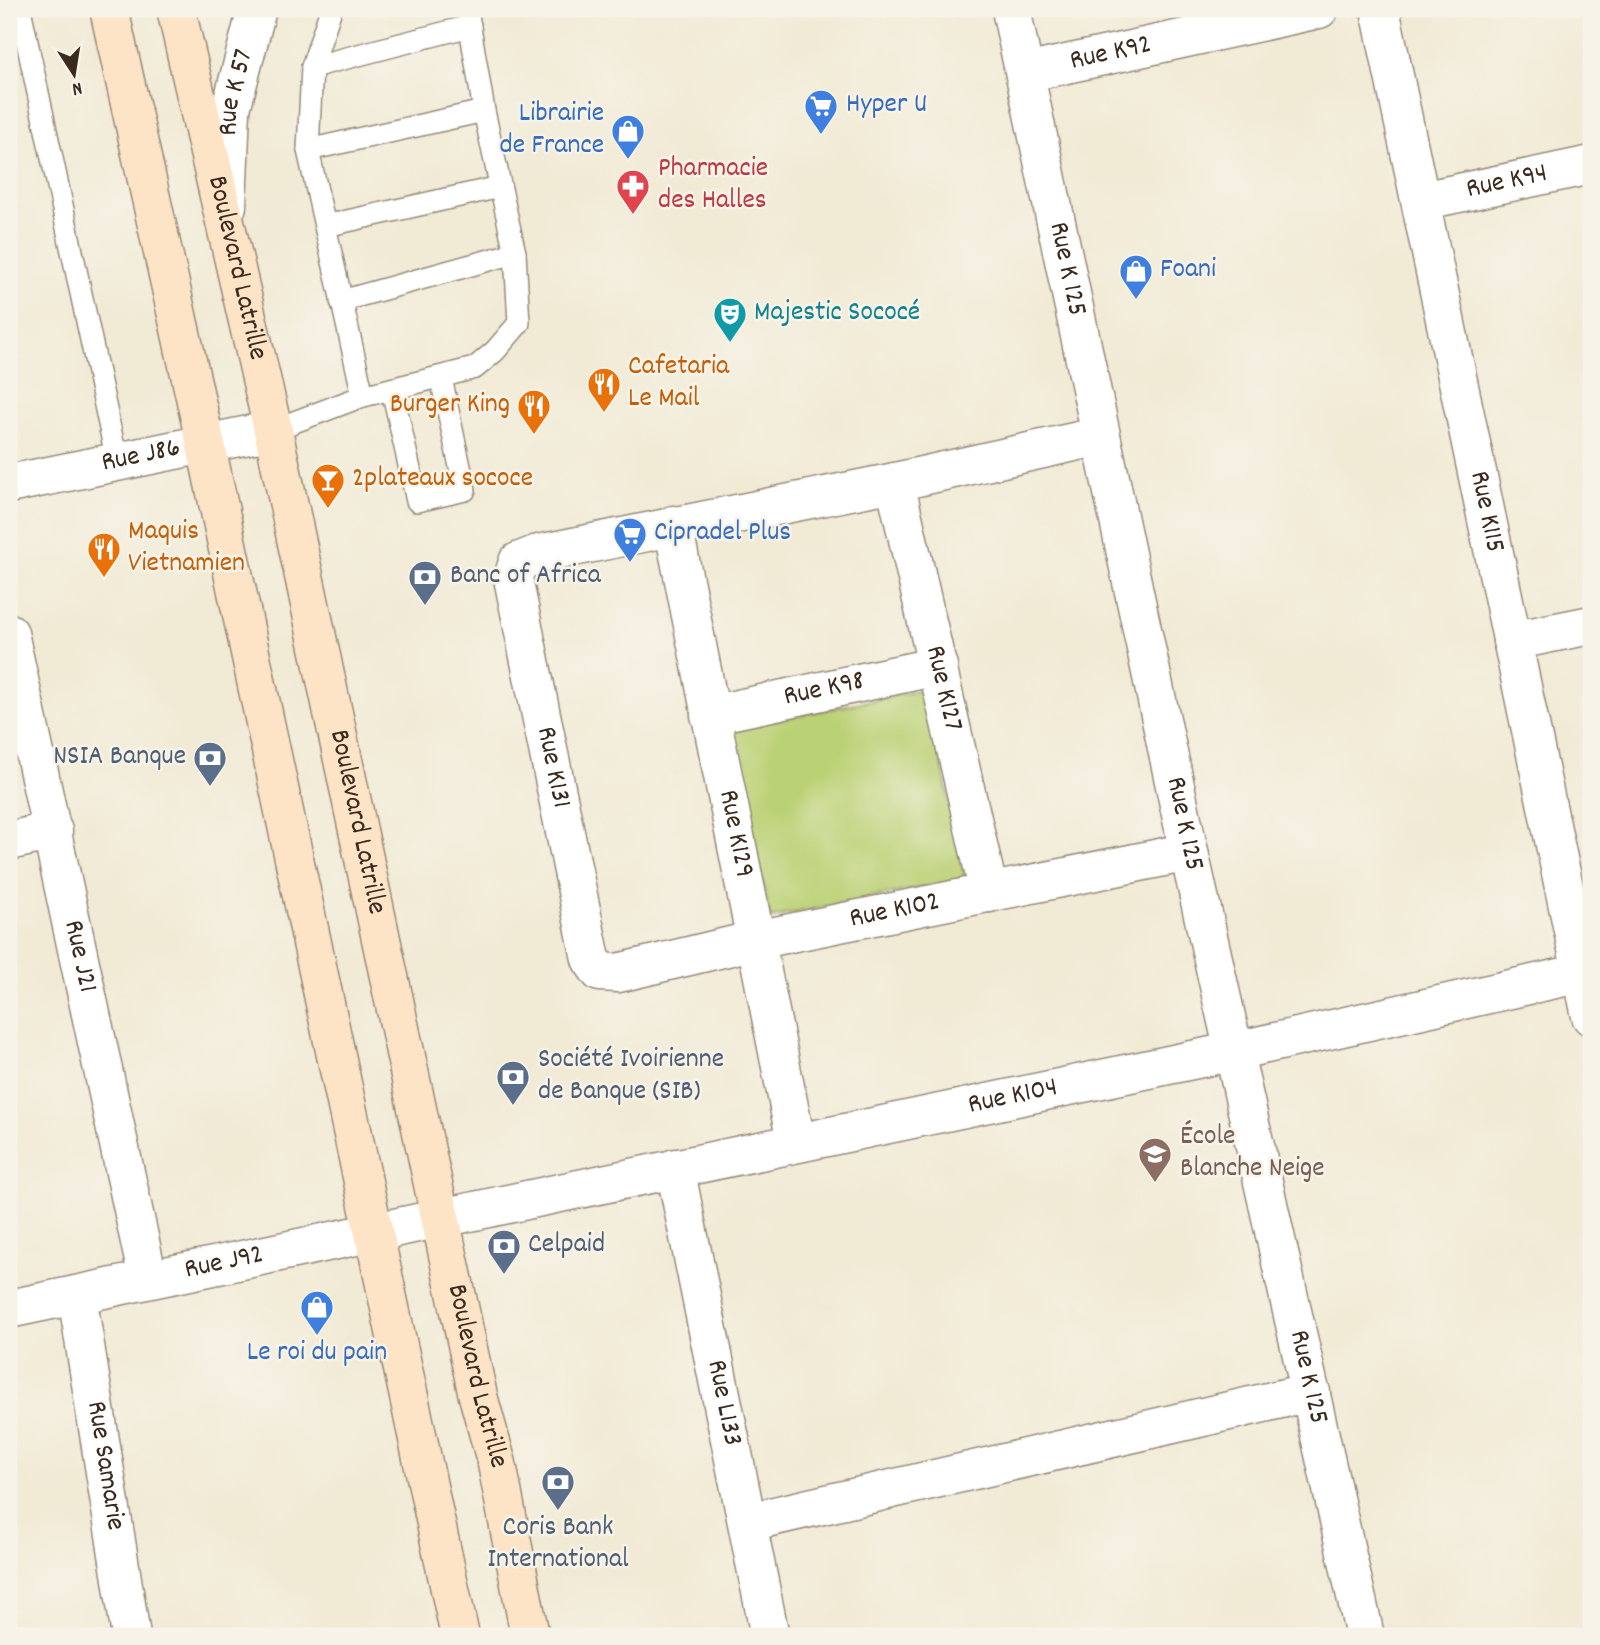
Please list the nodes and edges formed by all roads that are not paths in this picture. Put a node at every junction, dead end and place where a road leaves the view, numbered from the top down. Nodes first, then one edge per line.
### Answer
1 (20, 9) edge
2 (108, 9) edge
3 (176, 9) edge
4 (257, 9) edge
5 (331, 9) edge
6 (1011, 9) edge
7 (1319, 9) edge
8 (1380, 9) edge
9 (469, 18) edge
10 (312, 67) junction
11 (1025, 73) junction
12 (484, 111) junction
13 (308, 150) junction
14 (1591, 165) edge
15 (500, 187) junction
16 (1421, 201) junction
17 (226, 222) junction
18 (325, 226) junction
19 (514, 253) junction
20 (341, 301) junction
21 (440, 379) junction
22 (392, 389) junction
23 (363, 396) junction
24 (273, 430) junction
25 (1101, 436) junction
26 (206, 446) junction
27 (117, 461) junction
28 (895, 482) junction
29 (9, 484) edge
30 (673, 525) junction
31 (1591, 625) edge
32 (9, 633) edge
33 (1512, 641) junction
34 (938, 666) junction
35 (710, 715) junction
36 (53, 831) junction
37 (9, 841) edge
38 (1189, 852) junction
39 (989, 893) junction
40 (756, 940) junction
41 (600, 972) joint
42 (1582, 973) junction
43 (1591, 1016) edge
44 (1235, 1051) junction
45 (796, 1142) junction
46 (676, 1168) junction
47 (442, 1219) junction
48 (373, 1233) junction
49 (148, 1279) junction
50 (77, 1295) junction
51 (9, 1310) edge
52 (1311, 1392) junction
53 (749, 1522) junction
54 (131, 1636) edge
55 (460, 1636) edge
56 (530, 1636) edge
57 (771, 1636) edge
58 (1366, 1636) edge

1 - 27 lane
2 - 26 main road
3 - 17 main road, Boulevard Latrille
4 - 17 street, Rue K 57
5 - 10 lane
6 - 11 street, Rue K 125
7 - 11 street, Rue K92
8 - 16 street, Rue K115
9 - 10 lane
9 - 12 lane
10 - 13 lane
11 - 25 street, Rue K 125
12 - 13 lane
12 - 15 lane
13 - 18 lane
14 - 16 street, Rue K94
15 - 18 lane
15 - 19 lane
16 - 33 street, Rue K115
17 - 24 main road, Boulevard Latrille
18 - 20 lane
19 - 20 lane
19 - 21 lane
20 - 23 lane
21 - 22 lane
21 - 22 lane
22 - 23 lane
23 - 24 lane
24 - 26 street, Rue J86
24 - 47 main road, Boulevard Latrille
25 - 28 street
25 - 38 street, Rue K 125
26 - 27 street, Rue J86
26 - 48 main road
27 - 29 street, Rue J86
28 - 30 street
28 - 34 street, Rue K127
30 - 35 street, Rue K129
30 - 41 street, Rue K131
31 - 33 street
32 - 36 street, Rue J21
33 - 42 street, Rue K115
34 - 35 street, Rue K98
34 - 39 street, Rue K127
35 - 40 street, Rue K129
36 - 37 street
36 - 49 street, Rue J21
38 - 39 street, Rue K102
38 - 44 street, Rue K 125
39 - 40 street, Rue K102
40 - 41 street, Rue K102
40 - 45 street, Rue K129
42 - 43 street, Rue K115
42 - 44 street, Rue K104
44 - 45 street, Rue K104
44 - 52 street, Rue K 125
45 - 46 street, Rue K104
46 - 47 street, Rue K104
46 - 53 street, Rue L133
47 - 48 street, Rue J92
47 - 56 main road, Boulevard Latrille
48 - 49 street, Rue J92
48 - 55 main road
49 - 50 street, Rue J92
50 - 51 street, Rue J92
50 - 54 street, Rue Samarie
52 - 53 street
52 - 58 street, Rue K 125
53 - 57 street, Rue L133

